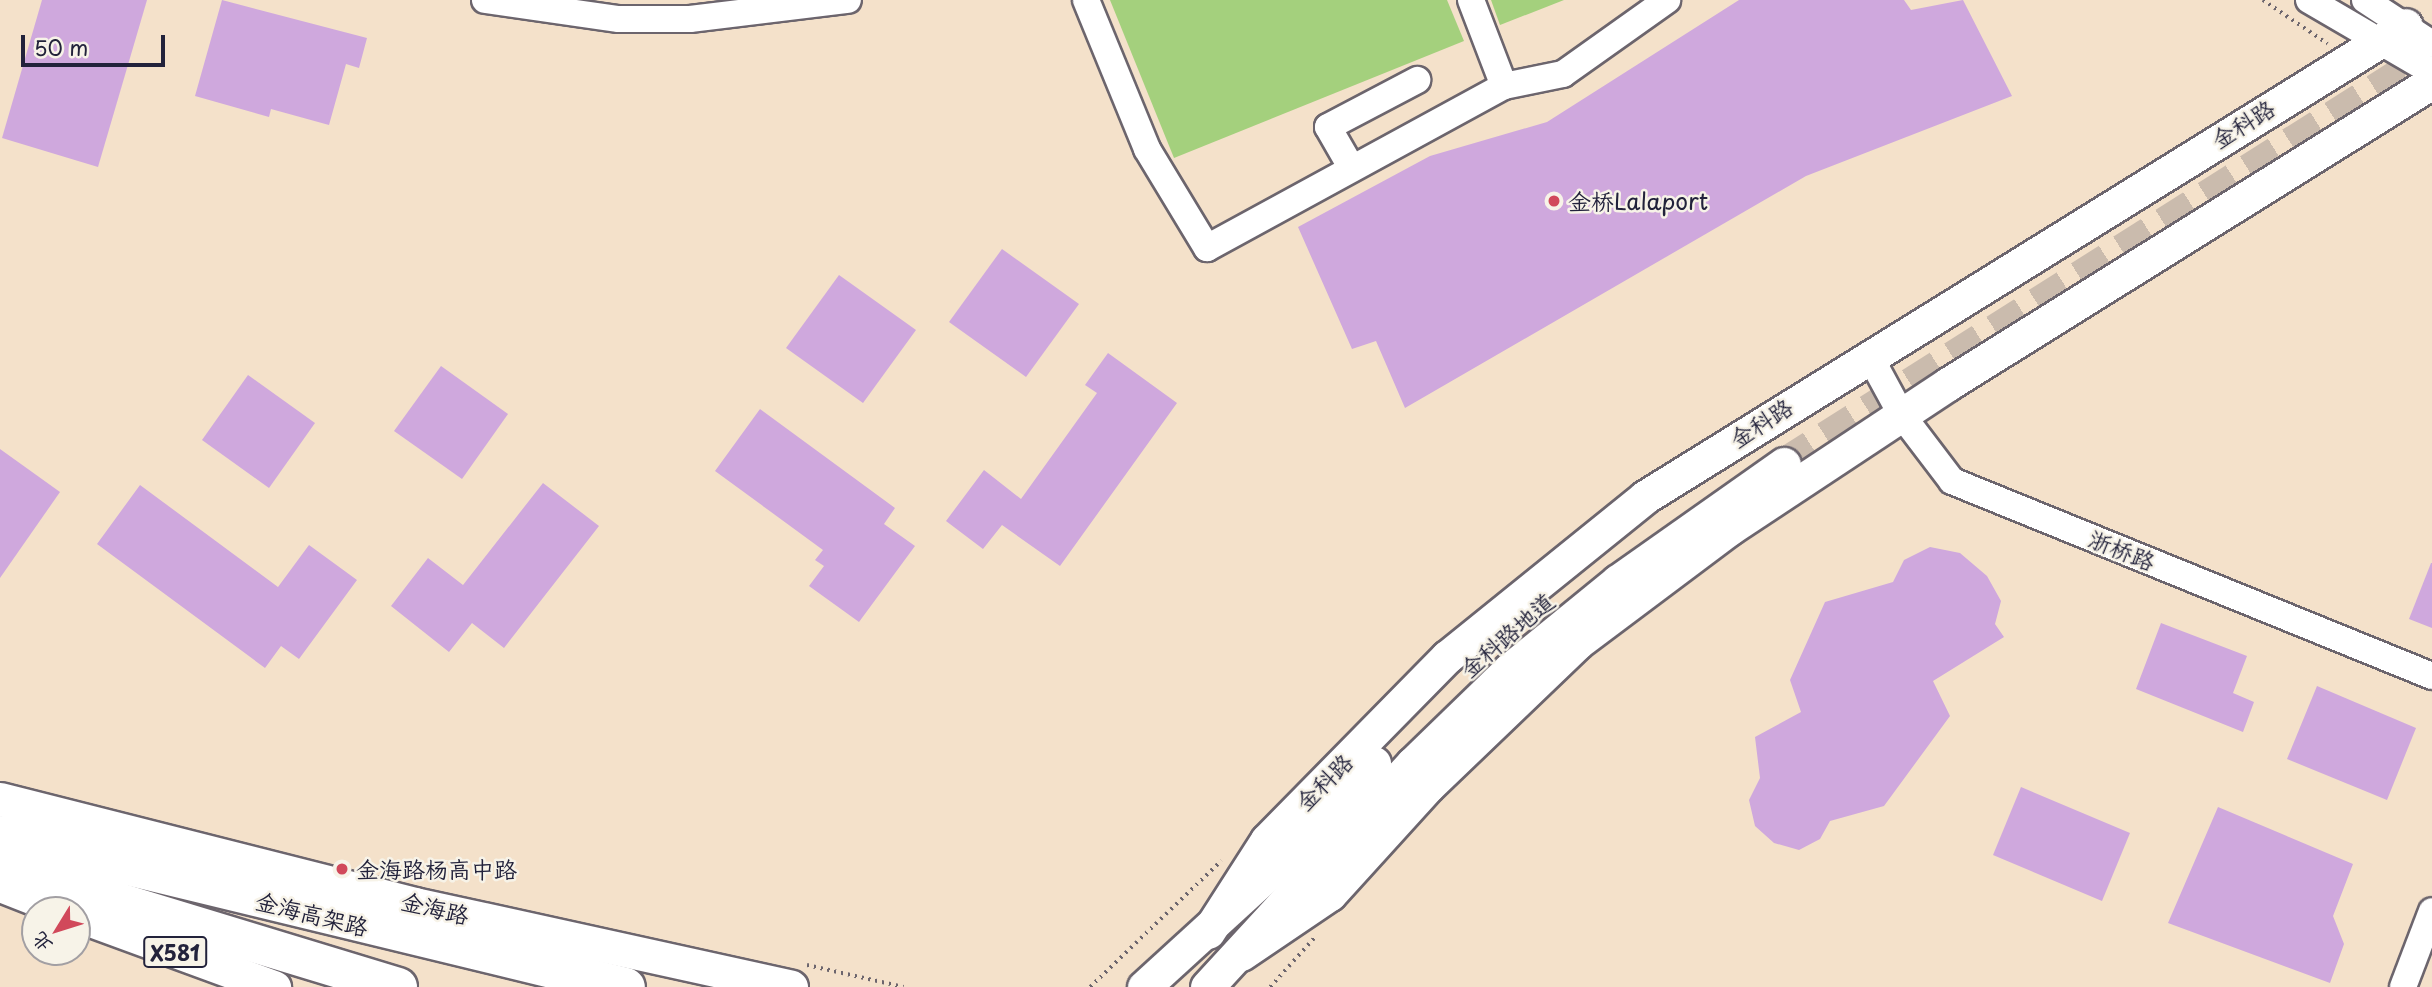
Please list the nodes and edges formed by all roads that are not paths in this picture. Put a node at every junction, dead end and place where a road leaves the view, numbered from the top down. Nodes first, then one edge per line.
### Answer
1 (485, 0) edge
2 (848, 0) edge
3 (1086, 0) edge
4 (1471, 0) edge
5 (1667, 0) edge
6 (2309, 0) edge
7 (2365, 0) edge
8 (2419, 35) edge
9 (2375, 40) junction
10 (2432, 72) edge
11 (1417, 80) dead end
12 (2432, 82) edge
13 (1504, 86) junction
14 (1351, 167) junction
15 (1869, 355) junction
16 (1901, 414) junction
17 (1772, 454) tunnel mouth
18 (2432, 676) edge
19 (0, 799) edge
20 (0, 835) edge
21 (0, 866) edge
22 (1298, 866) junction
23 (0, 884) edge
24 (30, 896) edge
25 (2432, 911) edge
26 (91, 920) edge
27 (1208, 932) junction
28 (1241, 954) junction
29 (274, 987) edge
30 (398, 987) edge
31 (626, 987) edge
32 (791, 987) edge
33 (1144, 987) edge
34 (1207, 987) edge
35 (2403, 987) edge

1 - 2 street
3 - 14 street
4 - 13 street
5 - 13 street
6 - 9 street
7 - 8 street
8 - 9 main road, 金科路
9 - 10 street
9 - 15 main road, 金科路
11 - 14 street
12 - 16 main road
13 - 14 street
15 - 16 street, 浙桥路
15 - 27 main road, 金科路
16 - 18 street, 浙桥路
16 - 28 main road
17 - 22 main road, 金科路地道
19 - 32 main road, 金海路
20 - 31 highway, 金海高架路
21 - 30 highway, 金海高架路
22 - 27 main road, 金科路
22 - 28 main road
23 - 24 main road
25 - 35 street
26 - 29 main road, X581
27 - 33 main road, 金科路
28 - 34 main road

